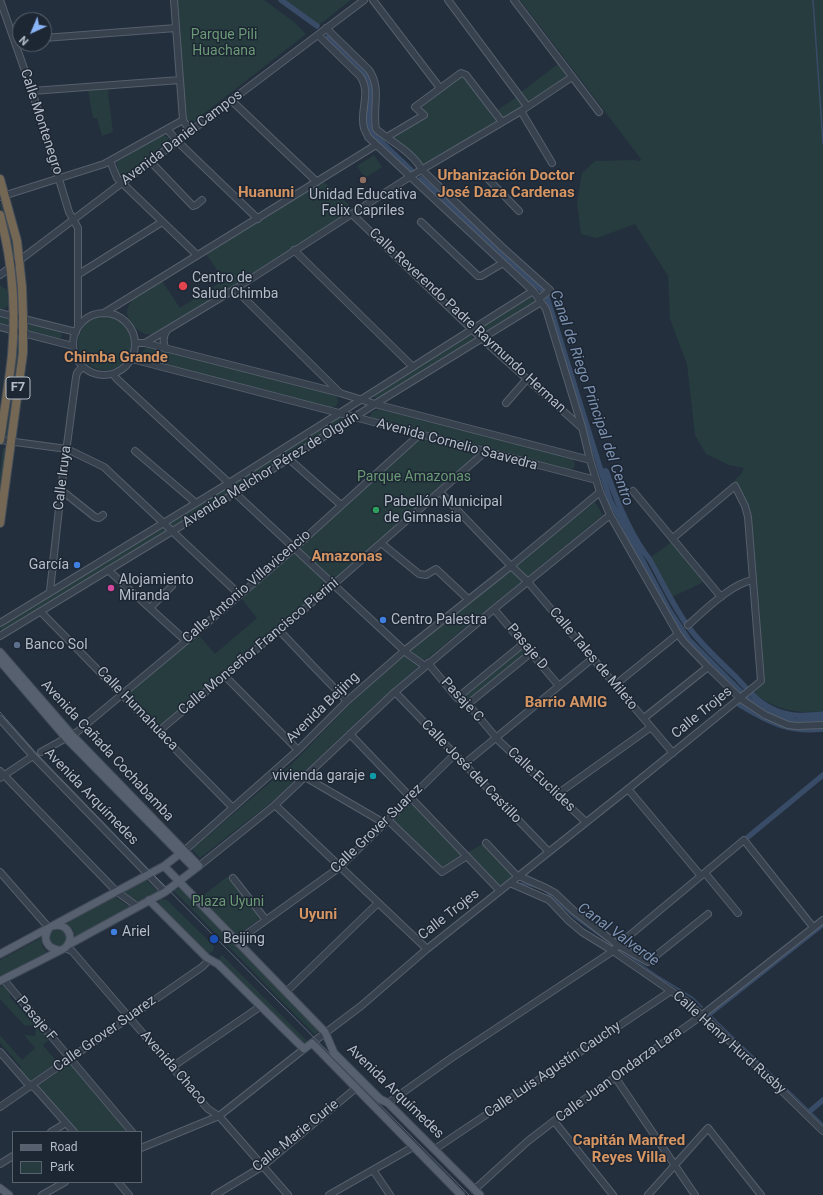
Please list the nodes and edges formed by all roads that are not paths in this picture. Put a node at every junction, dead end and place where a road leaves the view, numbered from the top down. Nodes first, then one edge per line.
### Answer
1 (0, 0) edge
2 (174, 0) edge
3 (364, 0) edge
4 (373, 0) edge
5 (448, 0) edge
6 (514, 0) edge
7 (12, 28) edge
8 (176, 28) junction
9 (326, 28) junction
10 (318, 35) junction
11 (52, 37) edge
12 (21, 52) edge
13 (572, 77) junction
14 (180, 80) junction
15 (440, 88) junction
16 (32, 91) junction
17 (231, 100) junction
18 (528, 106) junction
19 (521, 111) junction
20 (599, 112) dead end
21 (183, 120) junction
22 (502, 122) junction
23 (167, 129) junction
24 (190, 131) junction
25 (387, 137) junction
26 (177, 141) junction
27 (376, 145) junction
28 (110, 161) junction
29 (151, 162) junction
30 (552, 163) dead end
31 (422, 170) junction
32 (411, 176) junction
33 (59, 177) junction
34 (0, 179) edge
35 (489, 180) dead end
36 (317, 182) junction
37 (122, 184) junction
38 (3, 196) edge
39 (202, 200) dead end
40 (519, 211) dead end
41 (352, 214) junction
42 (0, 215) edge
43 (258, 219) junction
44 (74, 220) junction
45 (162, 222) junction
46 (421, 222) dead end
47 (294, 250) junction
48 (198, 255) junction
49 (20, 260) junction
50 (503, 263) junction
51 (10, 268) junction
52 (79, 274) junction
53 (0, 275) edge
54 (235, 289) junction
55 (533, 291) junction
56 (540, 299) junction
57 (0, 312) edge
58 (104, 313) junction
59 (13, 316) junction
60 (24, 318) junction
61 (0, 327) edge
62 (13, 330) junction
63 (77, 330) junction
64 (167, 330) junction
65 (473, 330) junction
66 (23, 333) junction
67 (481, 338) junction
68 (136, 343) junction
69 (146, 343) junction
70 (73, 346) junction
71 (166, 349) junction
72 (132, 360) junction
73 (82, 367) junction
74 (413, 367) junction
75 (113, 374) junction
76 (527, 379) junction
77 (340, 393) junction
78 (360, 400) junction
79 (506, 403) dead end
80 (375, 404) junction
81 (339, 413) junction
82 (355, 418) junction
83 (582, 427) junction
84 (419, 435) junction
85 (0, 440) edge
86 (11, 442) junction
87 (67, 449) junction
88 (135, 451) dead end
89 (486, 451) junction
90 (289, 459) junction
91 (590, 460) junction
92 (596, 480) junction
93 (230, 482) junction
94 (61, 490) junction
95 (633, 491) dead end
96 (440, 492) junction
97 (600, 492) junction
98 (235, 493) junction
99 (196, 503) junction
100 (341, 505) junction
101 (103, 515) dead end
102 (610, 515) junction
103 (164, 522) junction
104 (0, 523) edge
105 (173, 531) junction
106 (673, 538) junction
107 (381, 543) junction
108 (293, 548) junction
109 (511, 566) junction
110 (108, 570) junction
111 (753, 580) junction
112 (528, 582) junction
113 (334, 584) junction
114 (172, 586) dead end
115 (50, 591) junction
116 (240, 595) junction
117 (721, 597) junction
118 (468, 599) junction
119 (150, 608) junction
120 (494, 609) junction
121 (41, 612) junction
122 (0, 623) edge
123 (688, 625) dead end
124 (279, 630) junction
125 (678, 634) junction
126 (0, 636) edge
127 (186, 641) junction
128 (523, 644) junction
129 (404, 651) junction
130 (0, 652) edge
131 (532, 652) junction
132 (593, 658) junction
133 (0, 661) edge
134 (427, 665) junction
135 (708, 667) junction
136 (225, 676) junction
137 (615, 685) junction
138 (559, 686) junction
139 (394, 692) junction
140 (122, 693) junction
141 (457, 698) junction
142 (741, 698) junction
143 (347, 701) junction
144 (468, 704) junction
145 (644, 718) junction
146 (0, 719) edge
147 (823, 725) edge
148 (651, 727) junction
149 (159, 731) junction
150 (350, 734) junction
151 (69, 737) junction
152 (496, 737) junction
153 (298, 750) junction
154 (41, 752) dead end
155 (673, 753) junction
156 (454, 755) junction
157 (33, 756) junction
158 (464, 764) junction
159 (1, 775) edge
160 (305, 777) junction
161 (628, 789) junction
162 (556, 795) junction
163 (410, 798) junction
164 (275, 805) junction
165 (233, 808) junction
166 (386, 821) junction
167 (586, 822) junction
168 (486, 843) dead end
169 (182, 852) junction
170 (549, 852) junction
171 (467, 856) junction
172 (164, 866) junction
173 (340, 867) junction
174 (197, 868) junction
175 (0, 872) edge
176 (703, 874) junction
177 (148, 875) junction
178 (518, 876) junction
179 (233, 878) dead end
180 (179, 881) junction
181 (510, 883) junction
182 (116, 891) junction
183 (500, 891) junction
184 (164, 892) junction
185 (149, 900) junction
186 (378, 903) junction
187 (138, 907) junction
188 (738, 913) dead end
189 (708, 914) dead end
190 (266, 920) junction
191 (823, 920) edge
192 (50, 927) junction
193 (813, 927) junction
194 (237, 941) junction
195 (618, 944) junction
196 (64, 948) junction
197 (427, 949) junction
198 (613, 951) junction
199 (0, 954) edge
200 (209, 960) junction
201 (2, 981) edge
202 (671, 991) junction
203 (286, 992) junction
204 (261, 1006) junction
205 (701, 1016) junction
206 (129, 1018) junction
207 (325, 1032) junction
208 (312, 1043) junction
209 (304, 1049) junction
210 (0, 1052) edge
211 (70, 1059) junction
212 (172, 1067) junction
213 (615, 1077) junction
214 (31, 1086) junction
215 (356, 1088) junction
216 (388, 1103) junction
217 (0, 1108) edge
218 (219, 1116) junction
219 (554, 1121) junction
220 (66, 1123) junction
221 (53, 1131) edge
222 (73, 1131) edge
223 (131, 1131) edge
224 (823, 1131) edge
225 (142, 1146) edge
226 (413, 1147) junction
227 (435, 1149) junction
228 (12, 1157) edge
229 (0, 1164) edge
230 (674, 1165) junction
231 (263, 1166) junction
232 (373, 1170) junction
233 (63, 1183) edge
234 (119, 1183) edge
235 (0, 1188) edge
236 (477, 1192) edge
237 (9, 1195) edge
238 (42, 1195) edge
239 (130, 1195) edge
240 (215, 1195) edge
241 (288, 1195) edge
242 (329, 1195) edge
243 (390, 1195) edge
244 (461, 1195) edge
245 (613, 1195) edge
246 (648, 1195) edge
247 (695, 1195) edge
248 (761, 1195) edge

1 - 7 street, Calle Montenegro
2 - 8 street
3 - 9 street, Avenida Daniel Campos
4 - 15 street
5 - 18 street
6 - 13 street
8 - 11 street
8 - 14 street
9 - 10 street, Avenida Daniel Campos
9 - 25 street
10 - 17 street, Avenida Daniel Campos
10 - 27 street
12 - 16 street, Calle Montenegro
13 - 18 street
13 - 20 street
14 - 16 street
14 - 21 street
15 - 22 street
15 - 25 street
16 - 33 street, Calle Montenegro
17 - 24 street, Avenida Daniel Campos
17 - 36 street
18 - 19 street
19 - 22 street
19 - 30 street
21 - 23 street
21 - 24 street
22 - 31 street
23 - 26 street
23 - 28 street
24 - 26 street, Avenida Daniel Campos
25 - 31 street
26 - 29 street, Avenida Daniel Campos
26 - 43 street
27 - 32 street
27 - 36 street
28 - 33 street
28 - 37 street
29 - 37 street, Avenida Daniel Campos
29 - 39 street
31 - 32 street
31 - 56 street, Avenida Melchor Pérez de Olguín
32 - 41 street
32 - 50 street
33 - 38 street
33 - 44 street, Calle Montenegro
34 - 38 highway, F7
35 - 40 street
36 - 43 street
37 - 44 street, Avenida Daniel Campos
37 - 45 street
38 - 49 highway, F7
41 - 47 street
41 - 65 street, Calle Reverendo Padre Raymundo Herman
42 - 51 highway, F7
43 - 48 street
44 - 49 street, Avenida Daniel Campos
44 - 52 street
45 - 48 street
45 - 52 street
46 - 50 street
47 - 54 street
47 - 74 street
48 - 58 street
49 - 51 street, Avenida Daniel Campos
49 - 60 highway, F7
50 - 55 street
51 - 53 street, Avenida Daniel Campos
51 - 59 highway, F7
52 - 63 street
54 - 64 street
54 - 77 street
55 - 56 street
55 - 65 street, Avenida Melchor Pérez de Olguín
56 - 67 street, Avenida Melchor Pérez de Olguín
56 - 83 street
57 - 59 street
58 - 63 street
58 - 68 street
59 - 60 street
59 - 62 highway, F7
60 - 63 street
60 - 66 highway, F7
61 - 62 street
62 - 66 street
62 - 85 highway, F7
63 - 70 street
64 - 69 street
64 - 71 street
65 - 67 street, Calle Reverendo Padre Raymundo Herman
65 - 74 street, Avenida Melchor Pérez de Olguín
66 - 70 street
66 - 86 highway, F7
67 - 76 street, Calle Reverendo Padre Raymundo Herman
67 - 80 street, Avenida Melchor Pérez de Olguín
68 - 69 street, Avenida Cornelio Saavedra
68 - 72 street
69 - 71 street, Avenida Cornelio Saavedra
70 - 73 street
71 - 77 street, Avenida Cornelio Saavedra
72 - 75 street
72 - 81 street, Avenida Cornelio Saavedra
73 - 75 street
73 - 87 street, Calle Iruya
74 - 78 street, Avenida Melchor Pérez de Olguín
75 - 93 street
76 - 79 street
76 - 83 street, Calle Reverendo Padre Raymundo Herman
77 - 78 street, Avenida Cornelio Saavedra
78 - 80 street, Avenida Cornelio Saavedra
78 - 81 street, Avenida Melchor Pérez de Olguín
80 - 82 street, Avenida Melchor Pérez de Olguín
80 - 91 street, Avenida Cornelio Saavedra
81 - 82 street, Avenida Cornelio Saavedra
81 - 93 street, Avenida Melchor Pérez de Olguín
82 - 84 street, Avenida Cornelio Saavedra
82 - 90 street, Avenida Melchor Pérez de Olguín
83 - 91 street
84 - 89 street, Avenida Cornelio Saavedra
84 - 100 street, Calle Antonio Villavicencio
85 - 86 street
86 - 87 street
86 - 104 highway, F7
87 - 94 street, Calle Iruya
87 - 103 street
88 - 99 street
89 - 92 street, Avenida Cornelio Saavedra
89 - 96 street, Calle Monseñor Francisco Pierini
90 - 98 street, Avenida Melchor Pérez de Olguín
90 - 100 street
91 - 92 street
92 - 97 street
93 - 98 street
93 - 99 street, Avenida Melchor Pérez de Olguín
94 - 101 street
94 - 115 street, Calle Iruya
95 - 106 street
96 - 107 street, Calle Monseñor Francisco Pierini
96 - 109 street, Calle Tales de Mileto
97 - 102 street
97 - 109 street, Avenida Beijing
98 - 105 street, Avenida Melchor Pérez de Olguín
98 - 108 street, Pasaje C
99 - 103 street, Avenida Melchor Pérez de Olguín
100 - 108 street, Calle Antonio Villavicencio
102 - 112 street
102 - 125 street
103 - 105 street
103 - 115 street, Avenida Melchor Pérez de Olguín
105 - 110 street, Avenida Melchor Pérez de Olguín
105 - 116 street
106 - 111 street
106 - 117 street
107 - 113 street, Calle Monseñor Francisco Pierini
107 - 118 street
108 - 113 street, Pasaje C
108 - 116 street, Calle Antonio Villavicencio
109 - 112 street, Calle Tales de Mileto
109 - 118 street, Avenida Beijing
110 - 119 street
110 - 121 street, Avenida Melchor Pérez de Olguín
111 - 117 street
111 - 142 street, Calle Trojes
112 - 120 street
112 - 132 street, Calle Tales de Mileto
113 - 124 street, Calle Monseñor Francisco Pierini
113 - 129 street, Pasaje C
114 - 119 street
115 - 122 street, Avenida Melchor Pérez de Olguín
116 - 127 street, Calle Antonio Villavicencio
117 - 123 street
118 - 129 street, Avenida Beijing
119 - 127 street
120 - 128 street, Pasaje D
120 - 134 street
121 - 126 street, Avenida Melchor Pérez de Olguín
121 - 140 street, Calle Humahuaca
124 - 136 street, Calle Monseñor Francisco Pierini
124 - 143 street
125 - 135 street
125 - 137 street
127 - 140 street, Calle Antonio Villavicencio
128 - 131 street, Pasaje D
128 - 141 street
129 - 134 street, Pasaje C
129 - 143 street, Avenida Beijing
130 - 151 main road, Avenida Cañada Cochabamba
131 - 138 street, Pasaje D
131 - 144 street
132 - 137 street, Calle Tales de Mileto
132 - 138 street
133 - 151 main road, Avenida Cañada Cochabamba
134 - 139 street
134 - 141 street, Pasaje C
135 - 142 street
135 - 145 street
136 - 149 street, Calle Monseñor Francisco Pierini
136 - 153 street
137 - 145 street, Calle Tales de Mileto
138 - 152 street
139 - 150 street
139 - 156 street, Calle José del Castillo
140 - 149 street, Calle Humahuaca
140 - 151 street, Calle Antonio Villavicencio
141 - 144 street, Pasaje C
142 - 147 street
142 - 155 street, Calle Trojes
143 - 153 street, Avenida Beijing
144 - 152 street, Pasaje C
145 - 148 street, Calle Tales de Mileto
146 - 157 street, Avenida Arquímedes
148 - 155 street, Calle Tales de Mileto
148 - 162 street
149 - 165 street, Calle Humahuaca
150 - 160 street
150 - 163 street
151 - 154 street, Calle Antonio Villavicencio
151 - 169 main road, Avenida Cañada Cochabamba
152 - 158 street
152 - 162 street, Calle Euclides
153 - 165 street, Avenida Beijing
155 - 161 street, Calle Trojes
156 - 158 street, Calle José del Castillo
156 - 163 street, Calle Grover Suarez
157 - 159 street
157 - 177 street, Avenida Arquímedes
158 - 170 street, Calle José del Castillo
159 - 182 street
160 - 164 street
160 - 166 street
161 - 167 street, Calle Trojes
161 - 176 street
162 - 167 street, Calle Euclides
163 - 166 street, Calle Grover Suarez
163 - 171 street
164 - 173 street
164 - 174 street
165 - 169 street, Avenida Beijing
166 - 171 street
166 - 173 street, Calle Grover Suarez
167 - 170 street, Calle Trojes
168 - 178 street
169 - 172 main road, Avenida Beijing
169 - 174 main road, Avenida Cañada Cochabamba
170 - 178 street, Calle Trojes
171 - 183 street
172 - 177 main road, Avenida Beijing
172 - 180 main road, Avenida Arquímedes
173 - 186 street
173 - 190 street, Calle Grover Suarez
174 - 180 main road
175 - 192 street
176 - 188 street
176 - 193 street
176 - 195 street
177 - 182 main road, Avenida Beijing
177 - 184 street, Avenida Arquímedes
178 - 181 street, Calle Trojes
178 - 195 street
179 - 190 street
180 - 184 main road
180 - 194 main road, Avenida Arquímedes
181 - 183 street, Calle Trojes
181 - 198 street, Calle Henry Hurd Rusby
182 - 187 street
182 - 192 main road, Avenida Beijing
183 - 197 street, Calle Trojes
184 - 185 main road
185 - 187 main road
185 - 200 main road
186 - 197 street
186 - 203 street
187 - 196 main road
189 - 195 street
190 - 194 street, Calle Grover Suarez
191 - 193 street, Calle Juan Ondarza Lara
192 - 196 main road
192 - 196 main road
192 - 199 main road, Avenida Beijing
193 - 205 street, Calle Juan Ondarza Lara
194 - 203 main road, Avenida Arquímedes
195 - 198 street
196 - 201 main road
196 - 206 street, Avenida Chaco
197 - 207 street, Calle Trojes
198 - 202 street, Calle Henry Hurd Rusby
198 - 216 street
200 - 204 main road
200 - 206 street, Calle Grover Suarez
201 - 211 street, Pasaje F
202 - 205 street, Calle Henry Hurd Rusby
202 - 227 street, Calle Luis Agustín Cauchy
203 - 207 main road, Avenida Arquímedes
204 - 209 main road
204 - 212 street
205 - 213 street, Calle Juan Ondarza Lara
205 - 224 street, Calle Henry Hurd Rusby
206 - 211 street, Calle Grover Suarez
206 - 212 street, Avenida Chaco
207 - 208 street, Calle Trojes
207 - 216 main road, Avenida Arquímedes
208 - 209 main road, Calle Trojes
208 - 215 main road, Avenida Arquímedes
209 - 218 street, Calle Trojes
210 - 214 street
211 - 214 street, Calle Grover Suarez
211 - 223 street, Pasaje F
212 - 218 street, Avenida Chaco
213 - 219 street, Calle Juan Ondarza Lara
213 - 230 street
214 - 217 street, Calle Grover Suarez
214 - 220 street
215 - 226 main road, Avenida Arquímedes
215 - 231 street, Calle Marie Curie
216 - 227 main road, Avenida Arquímedes
218 - 225 street, Calle Trojes
218 - 231 street, Avenida Chaco
219 - 236 street, Calle Juan Ondarza Lara
219 - 245 street
220 - 221 street
220 - 222 street
226 - 232 street
226 - 244 main road, Avenida Arquímedes
227 - 236 main road, Avenida Arquímedes
228 - 229 street
230 - 246 street
230 - 247 street
230 - 248 street
231 - 240 street, Calle Marie Curie
231 - 241 street, Avenida Chaco
232 - 242 street
232 - 243 street
233 - 238 street
234 - 239 street
235 - 237 main road

